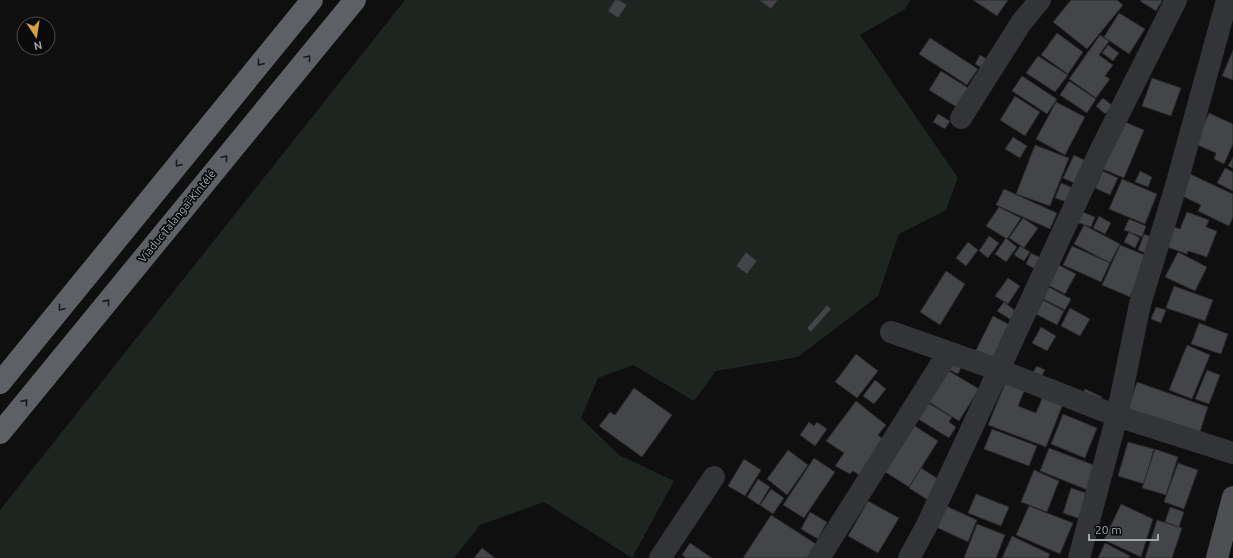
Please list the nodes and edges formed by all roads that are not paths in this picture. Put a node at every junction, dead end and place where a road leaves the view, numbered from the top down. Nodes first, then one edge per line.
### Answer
1 (312, 0) edge
2 (355, 0) edge
3 (1040, 0) edge
4 (1176, 0) edge
5 (1227, 0) edge
6 (961, 118) dead end
7 (891, 332) dead end
8 (948, 353) junction
9 (999, 370) junction
10 (0, 383) edge
11 (1117, 416) junction
12 (0, 433) edge
13 (1233, 453) edge
14 (714, 476) dead end
15 (1233, 497) edge
16 (660, 558) edge
17 (820, 558) edge
18 (909, 558) edge
19 (1079, 558) edge
20 (1217, 558) edge

1 -> 10 highway
12 -> 2 highway, Viaduc Talangaï-Kintélé
3 - 6 street
4 - 9 street
5 - 11 street
7 - 8 street
8 - 9 street
8 - 17 street
9 - 11 street
9 - 18 street
11 - 13 street
11 - 19 street
14 - 16 street
15 - 20 main road

